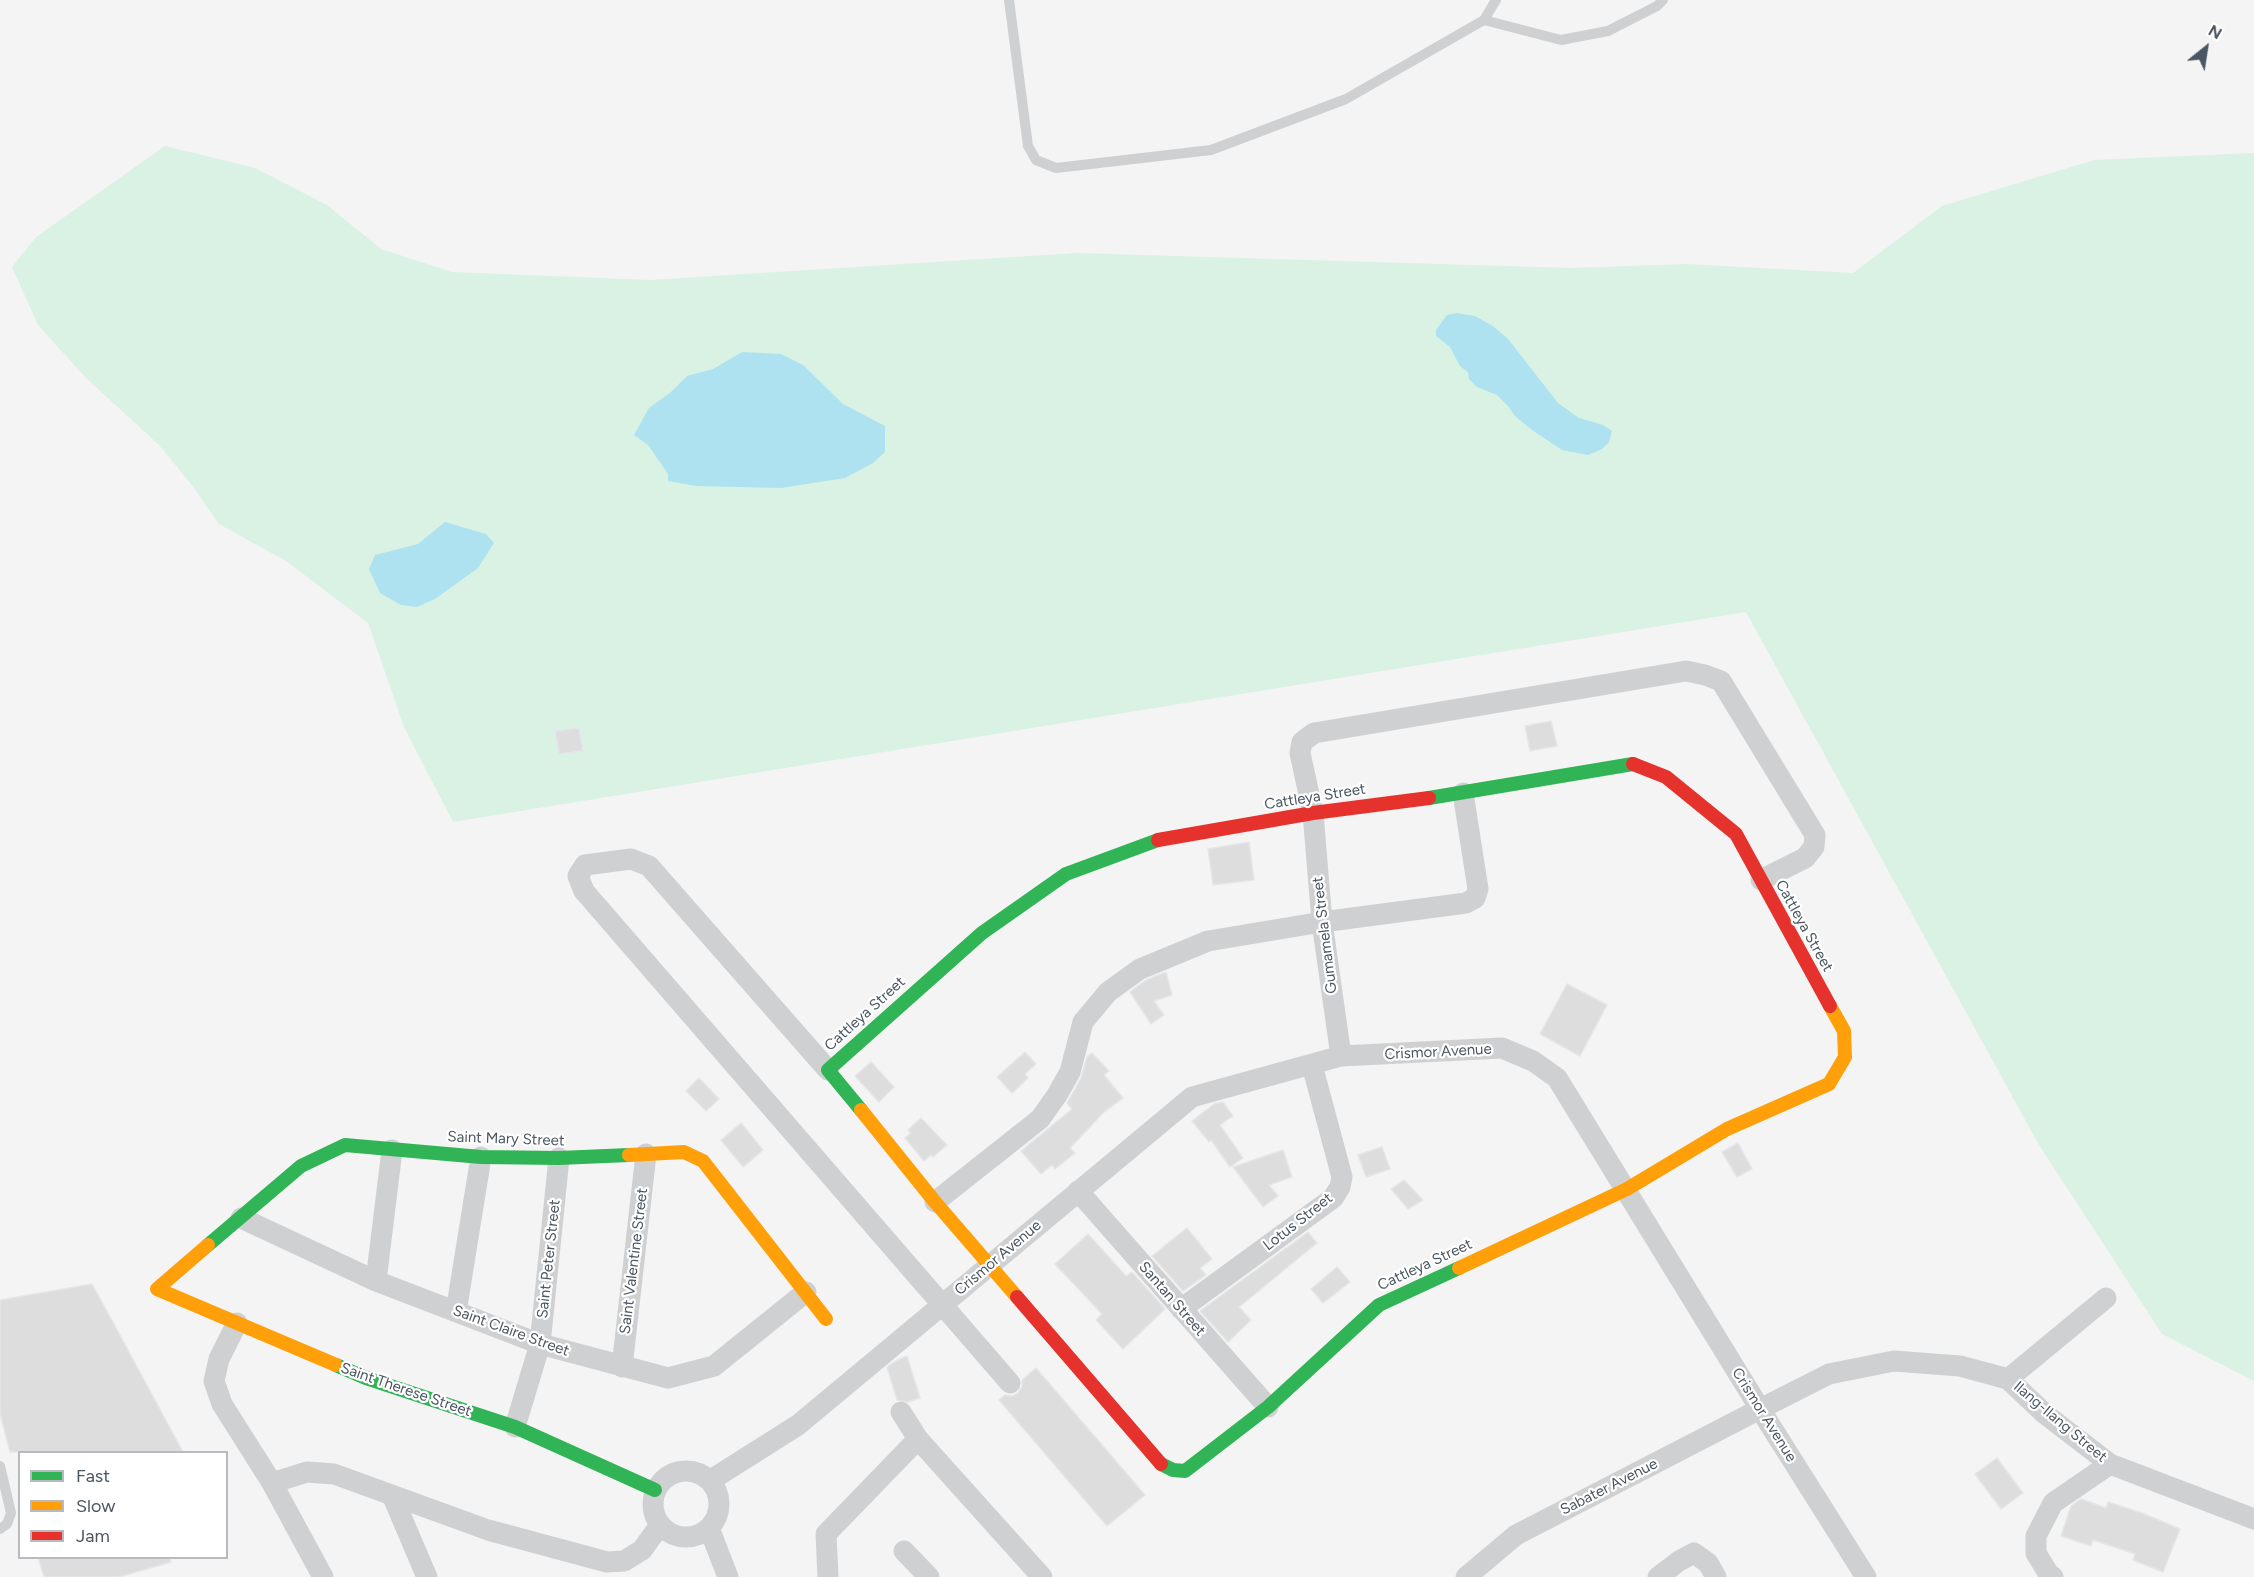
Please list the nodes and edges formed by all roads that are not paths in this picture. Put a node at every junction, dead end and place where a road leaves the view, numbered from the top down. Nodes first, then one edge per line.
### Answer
1 (1009, 0) edge
2 (1496, 0) edge
3 (1663, 0) edge
4 (1484, 20) junction
5 (1463, 794) junction
6 (1313, 813) junction
7 (1761, 880) junction
8 (1322, 922) junction
9 (1341, 1056) junction
10 (1312, 1065) junction
11 (828, 1070) junction
12 (392, 1150) junction
13 (646, 1154) junction
14 (481, 1157) junction
15 (559, 1158) junction
16 (1627, 1189) junction
17 (1078, 1191) junction
18 (935, 1202) junction
19 (241, 1218) junction
20 (990, 1266) junction
21 (376, 1281) junction
22 (157, 1289) joint
23 (806, 1292) junction
24 (2106, 1298) dead end
25 (943, 1305) junction
26 (1181, 1309) junction
27 (456, 1312) junction
28 (826, 1319) dead end
29 (237, 1323) junction
30 (540, 1344) junction
31 (622, 1367) junction
32 (2008, 1379) junction
33 (1010, 1383) dead end
34 (1268, 1407) junction
35 (1760, 1408) junction
36 (901, 1412) dead end
37 (515, 1427) junction
38 (918, 1439) junction
39 (2110, 1464) junction
40 (0, 1466) edge
41 (711, 1480) junction
42 (272, 1483) junction
43 (655, 1490) junction
44 (392, 1495) junction
45 (2254, 1519) edge
46 (660, 1525) junction
47 (709, 1528) junction
48 (0, 1529) edge
49 (904, 1551) dead end
50 (323, 1577) edge
51 (427, 1577) edge
52 (728, 1577) edge
53 (828, 1577) edge
54 (929, 1577) edge
55 (1041, 1577) edge
56 (1466, 1577) edge
57 (1658, 1577) edge
58 (1716, 1577) edge
59 (1866, 1577) edge
60 (2053, 1577) edge

1 - 4 lane
2 - 4 lane
3 - 4 lane
5 - 6 street, Cattleya Street
5 - 7 street, Cattleya Street
5 - 8 street
6 - 7 street, Gumamela Street
6 - 8 street, Gumamela Street
6 - 11 street, Cattleya Street
7 - 16 street, Cattleya Street
8 - 9 street, Gumamela Street
8 - 18 street
9 - 10 street, Crismor Avenue
9 - 16 street, Crismor Avenue
10 - 17 street, Crismor Avenue
10 - 26 street, Lotus Street
11 - 18 street, Cattleya Street
11 - 25 street
12 - 14 street, Saint Mary Street
12 - 19 street, Saint Mary Street
12 - 21 street
13 - 15 street, Saint Mary Street
13 - 23 street, Saint Mary Street
13 - 31 street, Saint Valentine Street
14 - 15 street, Saint Mary Street
14 - 27 street
15 - 30 street, Saint Peter Street
16 - 34 street, Cattleya Street
16 - 35 street, Crismor Avenue
17 - 20 street, Crismor Avenue
17 - 26 street, Santan Street
18 - 20 street, Cattleya Street
19 - 21 street, Saint Claire Street
19 - 22 street, Saint Mary Street
20 - 25 street, Crismor Avenue
20 - 34 street, Cattleya Street
21 - 27 street, Saint Claire Street
22 - 29 street, Saint Therese Street
23 - 28 street, Saint Mary Street
23 - 31 street, Saint Claire Street
24 - 32 street
25 - 33 street
25 - 41 street, Crismor Avenue
26 - 34 street, Santan Street
27 - 30 street, Saint Claire Street
29 - 37 street, Saint Therese Street
29 - 42 street
30 - 31 street, Saint Claire Street
30 - 37 street, Saint Peter Street
32 - 35 street, Ilang-Ilang Street
32 - 39 street, Ilang-Ilang Street
35 - 56 street, Sabater Avenue
35 - 59 street, Crismor Avenue
36 - 38 street
37 - 43 street, Saint Therese Street
38 - 53 street
38 - 55 street
39 - 45 street, Ilang-Ilang Street
39 - 60 street
40 - 48 lane
41 - 43 street
41 - 47 street
42 - 44 street
42 - 50 street
43 - 46 street
44 - 46 street
44 - 51 street
46 - 47 street
47 - 52 street
49 - 54 street
57 - 58 street

